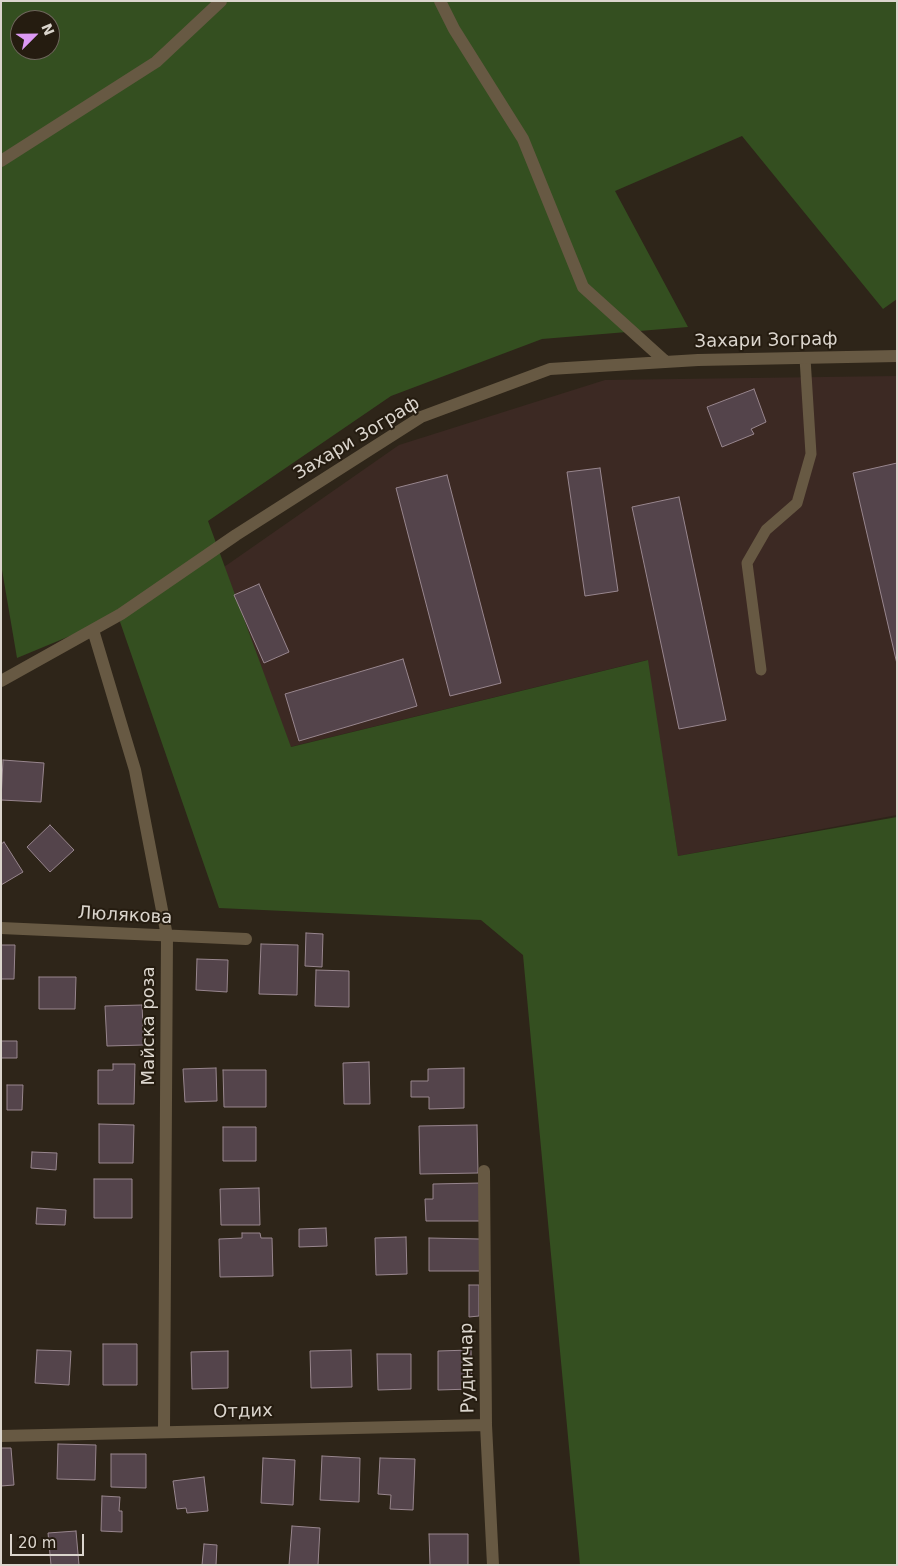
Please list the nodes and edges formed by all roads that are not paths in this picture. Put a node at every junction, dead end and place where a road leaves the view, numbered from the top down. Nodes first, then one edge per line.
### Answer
1 (221, 1) edge
2 (440, 1) edge
3 (1, 161) edge
4 (897, 356) edge
5 (805, 358) junction
6 (666, 362) junction
7 (93, 630) junction
8 (761, 670) dead end
9 (2, 678) edge
10 (1, 928) edge
11 (167, 936) junction
12 (246, 939) dead end
13 (484, 1172) dead end
14 (486, 1425) junction
15 (164, 1431) junction
16 (1, 1436) edge
17 (493, 1565) edge

1 - 3 street
2 - 6 street
4 - 5 street, Захари Зограф
5 - 6 street, Захари Зограф
5 - 8 lane
6 - 7 street, Захари Зограф
7 - 9 street, Захари Зограф
7 - 11 street, Майска роза
10 - 11 street, Люлякова
11 - 12 street, Люлякова
11 - 15 street, Майска роза
13 - 14 street, Рудничар
14 - 15 street, Отдих
14 - 17 street, Рудничар
15 - 16 street, Отдих

